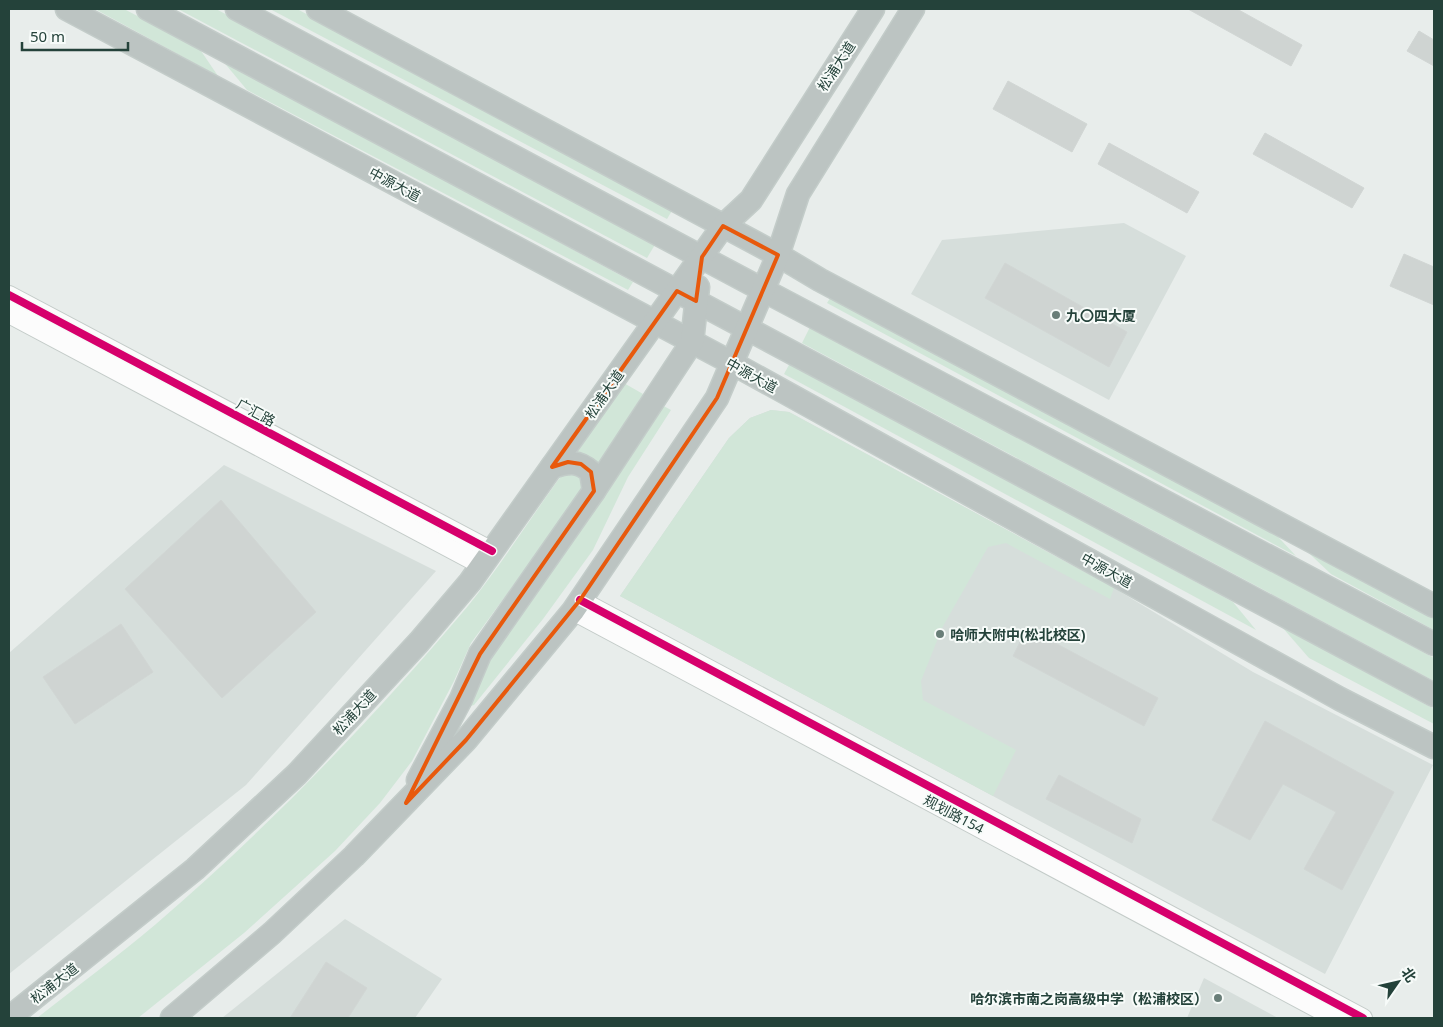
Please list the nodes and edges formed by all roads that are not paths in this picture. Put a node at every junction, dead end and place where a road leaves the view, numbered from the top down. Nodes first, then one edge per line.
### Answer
1 (67, 9) edge
2 (148, 9) edge
3 (237, 9) edge
4 (318, 9) edge
5 (873, 9) edge
6 (913, 9) edge
7 (723, 226) junction
8 (778, 255) junction
9 (702, 257) junction
10 (763, 290) junction
11 (9, 295) edge
12 (687, 296) junction
13 (9, 314) edge
14 (655, 322) junction
15 (747, 329) junction
16 (692, 342) junction
17 (732, 363) junction
18 (552, 467) junction
19 (594, 491) junction
20 (487, 558) junction
21 (576, 606) junction
22 (1434, 606) edge
23 (1434, 644) edge
24 (1434, 696) edge
25 (1434, 747) edge
26 (406, 803) junction
27 (9, 1018) edge
28 (172, 1018) edge
29 (1335, 1018) edge
30 (1363, 1018) edge

1 - 14 highway, 中源大道
2 - 12 highway
3 - 9 highway
4 - 7 highway
5 - 7 highway, 松浦大道
6 - 8 highway
7 - 8 highway
7 - 9 highway, 松浦大道
8 - 10 highway
8 - 22 highway
9 - 10 highway
9 - 12 highway, 松浦大道
10 - 15 highway
10 - 23 highway
11 - 20 street, 广汇路
12 - 14 highway, 松浦大道
12 - 15 highway
12 - 16 highway
13 - 20 street
14 - 16 highway, 中源大道
14 - 18 highway, 松浦大道
15 - 17 highway
15 - 24 highway
16 - 17 highway, 中源大道
16 - 19 highway
17 - 21 highway
17 - 25 highway, 中源大道
18 - 19 highway
18 - 20 highway, 松浦大道
19 - 26 highway
20 - 27 highway, 松浦大道
21 - 26 highway
21 - 29 street, 规划路154
21 - 30 street
26 - 28 highway

